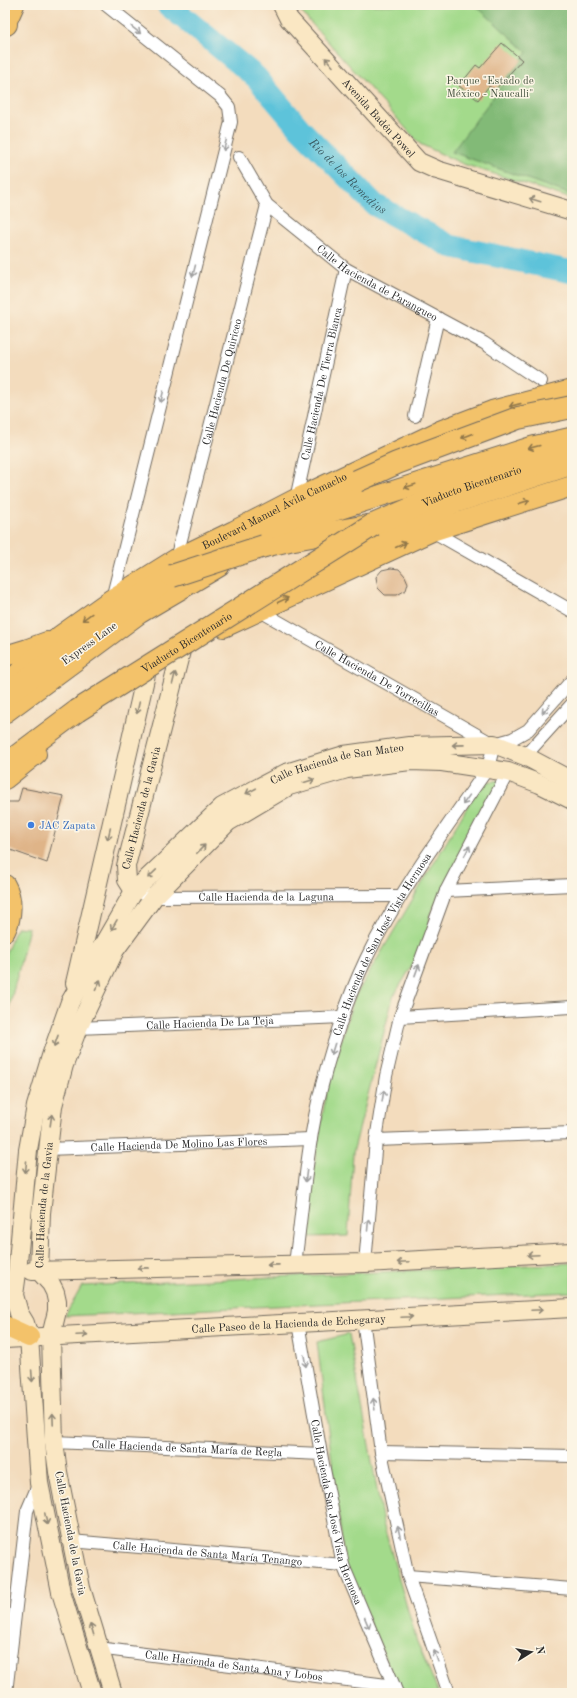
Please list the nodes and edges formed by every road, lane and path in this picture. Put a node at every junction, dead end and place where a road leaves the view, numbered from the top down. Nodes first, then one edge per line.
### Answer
1 (106, 5) edge
2 (282, 5) edge
3 (239, 157) dead end
4 (267, 205) junction
5 (572, 211) edge
6 (346, 269) junction
7 (438, 318) junction
8 (561, 395) edge
9 (415, 416) dead end
10 (572, 438) edge
11 (572, 452) edge
12 (572, 464) edge
13 (572, 486) edge
14 (296, 499) junction
15 (373, 525) junction
16 (432, 531) junction
17 (174, 573) junction
18 (112, 599) junction
19 (260, 611) junction
20 (572, 611) edge
21 (60, 636) junction
22 (182, 647) junction
23 (5, 656) edge
24 (147, 670) junction
25 (572, 680) edge
26 (5, 685) edge
27 (5, 696) edge
28 (572, 704) edge
29 (5, 706) edge
30 (5, 712) edge
31 (494, 744) junction
32 (525, 756) junction
33 (5, 757) edge
34 (5, 765) edge
35 (488, 768) junction
36 (508, 772) junction
37 (544, 776) junction
38 (5, 779) edge
39 (572, 781) edge
40 (572, 800) edge
41 (5, 885) edge
42 (572, 885) edge
43 (134, 891) junction
44 (446, 891) junction
45 (400, 896) junction
46 (154, 897) junction
47 (5, 931) edge
48 (78, 1007) junction
49 (572, 1007) edge
50 (343, 1017) junction
51 (400, 1017) junction
52 (78, 1028) junction
53 (572, 1133) edge
54 (311, 1139) junction
55 (376, 1140) junction
56 (47, 1149) junction
57 (572, 1252) edge
58 (295, 1264) junction
59 (365, 1264) junction
60 (39, 1270) junction
61 (11, 1273) edge
62 (572, 1308) edge
63 (363, 1319) junction
64 (298, 1323) junction
65 (5, 1326) edge
66 (51, 1336) junction
67 (29, 1337) junction
68 (5, 1339) edge
69 (54, 1442) junction
70 (381, 1452) junction
71 (321, 1454) junction
72 (572, 1456) edge
73 (39, 1483) junction
74 (71, 1541) junction
75 (343, 1565) junction
76 (408, 1576) junction
77 (572, 1590) edge
78 (98, 1648) junction
79 (396, 1690) edge
80 (6, 1693) edge
81 (92, 1693) edge
82 (112, 1693) edge
83 (449, 1693) edge

1 -> 18 street
5 -> 2 main road, Avenida Badén Powel
3 - 4 street, Calle Hacienda de Parangueo
4 - 6 street, Calle Hacienda de Parangueo
4 - 17 street, Calle Hacienda De Quiriceo
6 - 7 street, Calle Hacienda de Parangueo
6 - 14 street, Calle Hacienda De Tierra Blanca
7 - 8 street, Calle Hacienda de Parangueo
7 - 9 street
8 -> 14 main road, Boulevard Manuel Ávila Camacho
8 -> 17 highway, bridge
10 -> 30 highway, Boulevard Manuel Ávila Camacho
11 - 15 highway, Viaducto Bicentenario
12 - 33 highway
16 -> 13 main road
14 - 17 main road, Boulevard Manuel Ávila Camacho
15 - 17 highway, Viaducto Bicentenario, bridge
15 - 34 highway, Viaducto Bicentenario, bridge
19 -> 16 main road
16 - 20 street
17 - 18 main road, Boulevard Manuel Ávila Camacho
17 - 27 highway
17 - 29 highway, Express Lane
18 -> 21 main road, Boulevard Manuel Ávila Camacho
19 - 22 main road
19 - 31 street, Calle Hacienda De Torrecillas
21 - 23 main road
21 - 26 main road, Boulevard Manuel Ávila Camacho
22 - 24 main road
43 -> 22 main road, Calle Hacienda de la Gavia
24 - 38 main road
24 -> 48 main road, Calle Hacienda de la Gavia
25 -> 31 street
28 - 32 street
31 - 32 main road, Calle Hacienda de San Mateo
31 - 35 street, Calle Hacienda de San José Vista Hermosa
31 -> 43 main road, Calle Hacienda de San Mateo
32 - 37 main road, Calle Hacienda de San Mateo
35 - 36 main road, Calle Hacienda de San Mateo
35 -> 45 street, Calle Hacienda de San José Vista Hermosa
46 -> 35 main road, Calle Hacienda de San Mateo
36 - 37 main road, Calle Hacienda de San Mateo
44 -> 36 street
37 - 39 main road, Calle Hacienda de San Mateo
37 - 40 main road, Calle Hacienda de San Mateo
41 - 47 main road
42 - 44 street
43 - 46 street, Calle Hacienda de la Laguna
43 -> 48 main road, Calle Hacienda de la Gavia
51 -> 44 street
45 - 46 street, Calle Hacienda de la Laguna
45 - 50 street, Calle Hacienda de San José Vista Hermosa
48 -> 46 main road, Calle Hacienda de la Gavia
48 - 52 main road, Calle Hacienda de la Gavia
48 -> 61 main road, Calle Hacienda de la Gavia
49 - 51 street
50 - 52 street, Calle Hacienda De La Teja
50 -> 54 street, Calle Hacienda de San José Vista Hermosa
55 -> 51 street
56 -> 52 main road, Calle Hacienda de la Gavia
53 - 55 street
54 - 56 street, Calle Hacienda De Molino Las Flores
54 -> 58 street, Calle Hacienda de San José Vista Hermosa
59 -> 55 street
56 - 60 main road, Calle Hacienda de la Gavia
57 -> 59 main road
58 - 59 main road
58 -> 60 main road
60 - 61 main road
60 - 66 main road, Calle Hacienda de la Gavia
61 - 67 main road, Calle Hacienda de la Gavia
63 -> 62 main road, Calle Paseo de la Hacienda de Echegaray
63 - 64 main road, Calle Paseo de la Hacienda de Echegaray
70 -> 63 street
66 -> 64 main road, Calle Paseo de la Hacienda de Echegaray
64 -> 71 street, Calle Hacienda San José Vista Hermosa
65 - 67 main road
66 - 67 main road, Calle Paseo de la Hacienda de Echegaray
69 -> 66 main road, Calle Hacienda de la Gavia
67 - 68 main road, Calle Paseo de la Hacienda de Echegaray
67 -> 73 main road, Calle Hacienda de la Gavia
69 - 71 street, Calle Hacienda de Santa María de Regla
69 - 74 main road, Calle Hacienda de la Gavia
70 - 72 street
76 -> 70 street
71 - 75 street, Calle Hacienda San José Vista Hermosa
73 - 80 street
73 -> 81 main road, Calle Hacienda de la Gavia
74 - 75 street, Calle Hacienda de Santa María Tenango
78 -> 74 main road, Calle Hacienda de la Gavia
75 -> 79 street, Calle Hacienda San José Vista Hermosa
76 - 77 street
83 -> 76 street
78 - 79 street, Calle Hacienda de Santa Ana y Lobos
78 - 82 main road, Calle Hacienda de la Gavia

